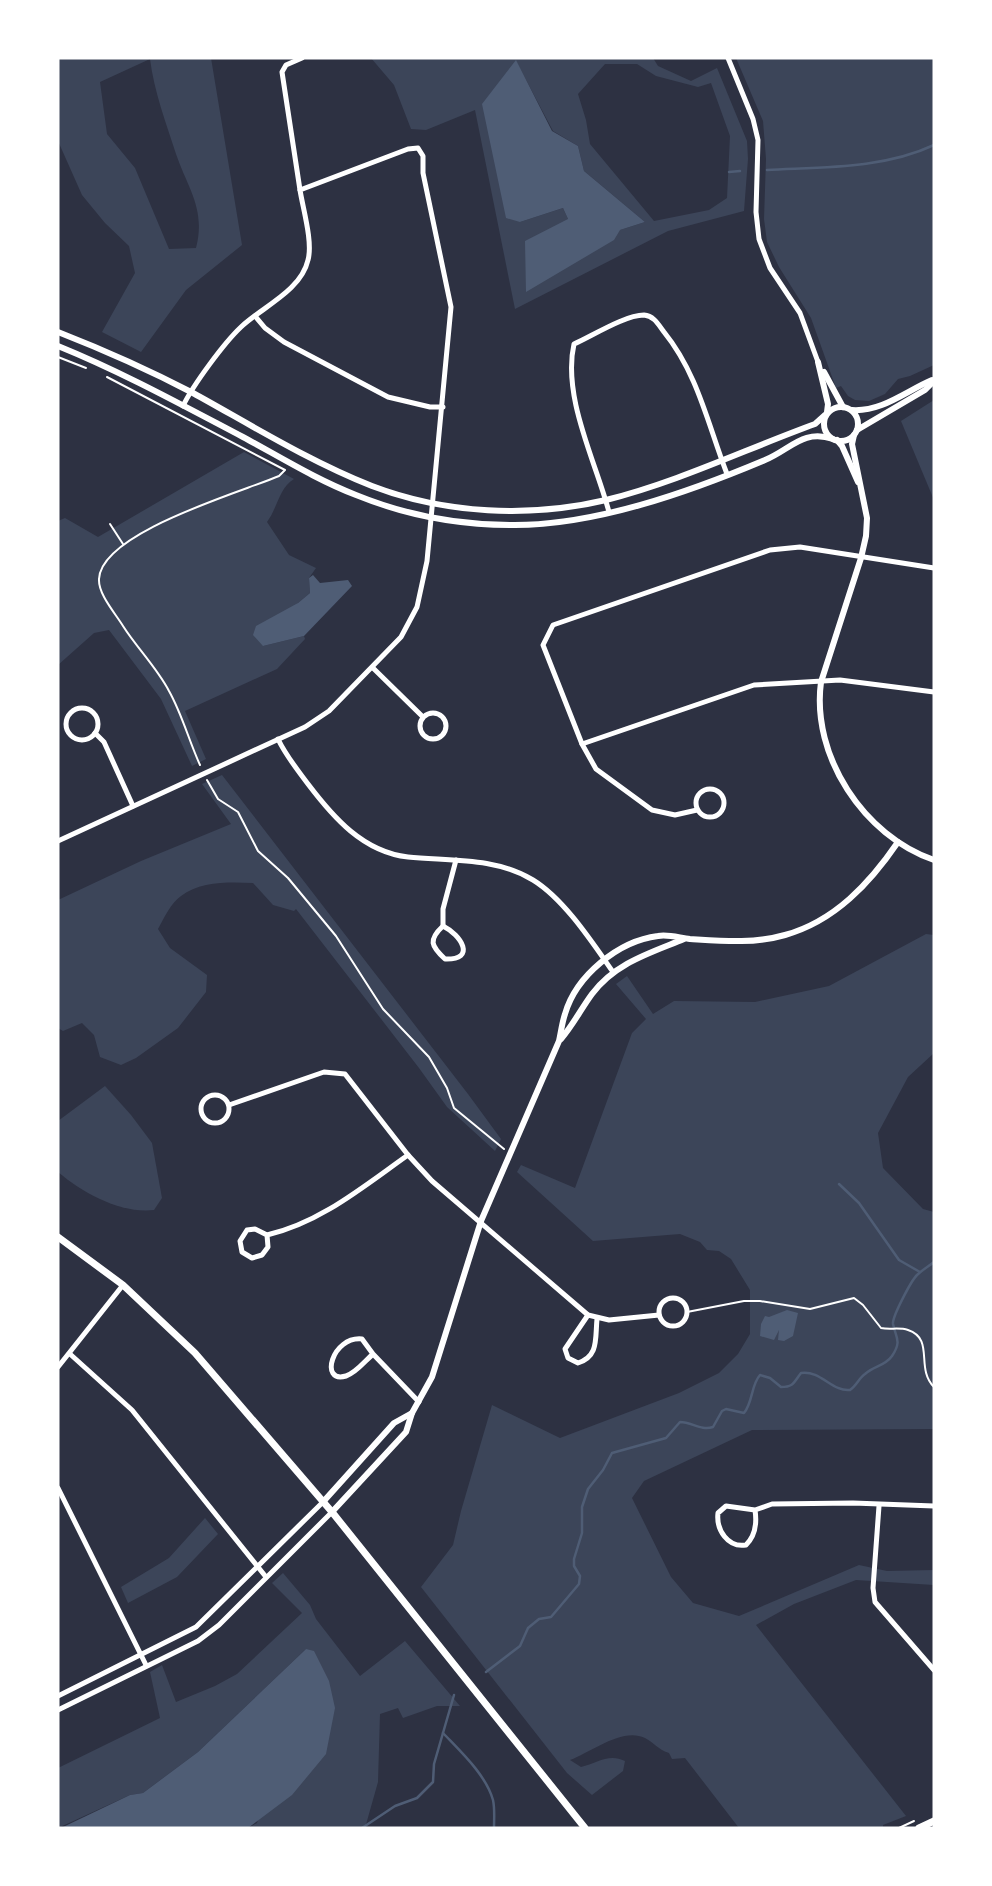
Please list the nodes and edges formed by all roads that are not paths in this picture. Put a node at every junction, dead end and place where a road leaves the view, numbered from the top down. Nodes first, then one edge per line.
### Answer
1 (302, 58) edge
2 (728, 58) edge
3 (300, 190) junction
4 (255, 316) junction
5 (58, 332) edge
6 (58, 346) edge
7 (818, 362) junction
8 (934, 380) edge
9 (190, 392) junction
10 (183, 406) junction
11 (443, 407) junction
12 (844, 407) junction
13 (852, 410) junction
14 (826, 414) junction
15 (855, 432) junction
16 (835, 440) junction
17 (722, 461) junction
18 (727, 474) junction
19 (859, 484) junction
20 (606, 500) junction
21 (434, 503) junction
22 (609, 512) junction
23 (432, 518) junction
24 (861, 558) junction
25 (934, 568) edge
26 (373, 668) junction
27 (821, 682) junction
28 (934, 692) edge
29 (423, 717) junction
30 (95, 733) junction
31 (278, 739) junction
32 (582, 744) junction
33 (133, 806) junction
34 (697, 810) junction
35 (58, 841) edge
36 (898, 842) junction
37 (456, 859) junction
38 (934, 860) edge
39 (443, 926) junction
40 (686, 938) junction
41 (604, 960) junction
42 (613, 972) junction
43 (559, 1041) junction
44 (229, 1105) junction
45 (408, 1155) junction
46 (481, 1221) junction
47 (267, 1235) junction
48 (58, 1237) edge
49 (123, 1285) junction
50 (588, 1315) junction
51 (659, 1315) junction
52 (597, 1319) junction
53 (70, 1354) junction
54 (373, 1354) junction
55 (58, 1367) edge
56 (419, 1402) junction
57 (412, 1413) junction
58 (58, 1488) edge
59 (323, 1502) junction
60 (879, 1506) junction
61 (934, 1506) edge
62 (755, 1510) junction
63 (332, 1512) junction
64 (258, 1567) junction
65 (266, 1577) junction
66 (140, 1656) junction
67 (146, 1665) junction
68 (934, 1671) edge
69 (58, 1696) edge
70 (58, 1710) edge
71 (934, 1821) edge
72 (585, 1828) edge
73 (919, 1828) edge

1 - 3 street
2 - 7 street
3 - 4 street
3 - 11 street
4 - 9 street
4 - 11 street
5 - 9 street
6 - 10 street
7 - 12 street
7 - 14 street
8 - 13 street
8 - 15 street
9 - 10 street
9 - 21 street
10 - 23 street
11 - 21 street
12 - 13 street
12 - 14 street
13 - 15 street
14 - 16 street
14 - 17 street
15 - 16 street
15 - 19 street
16 - 18 street
16 - 19 street
17 - 18 street
17 - 20 street
17 - 20 street
18 - 22 street
19 - 24 street
20 - 21 street
20 - 22 street
21 - 23 street
22 - 23 street
23 - 26 street
24 - 25 street
24 - 27 street
24 - 32 street
26 - 29 street
26 - 31 street
27 - 28 street
27 - 32 street
27 - 36 street
29 - 29 street
30 - 30 street
30 - 33 street
31 - 33 street
31 - 37 street
32 - 34 street
33 - 35 street
34 - 34 street
36 - 38 street
36 - 40 street
37 - 39 street
37 - 41 street
39 - 39 street
40 - 41 street
40 - 42 street
41 - 42 street
41 - 43 street
42 - 43 street
43 - 46 street
44 - 44 street
44 - 45 street
45 - 46 street
45 - 47 street
46 - 50 street
46 - 56 street
47 - 47 street
48 - 49 main road
49 - 53 street
49 - 59 main road
50 - 52 street
50 - 52 street
51 - 51 street
51 - 52 street
53 - 55 street
53 - 64 street
54 - 54 street
54 - 56 street
56 - 57 street
57 - 59 street
57 - 63 street
58 - 66 street
59 - 63 main road
59 - 64 street
60 - 61 street
60 - 62 street
60 - 68 street
62 - 62 street
63 - 65 street
63 - 72 main road
64 - 65 street
64 - 66 street
65 - 67 street
66 - 67 street
66 - 69 street
67 - 70 street
71 - 73 main road

